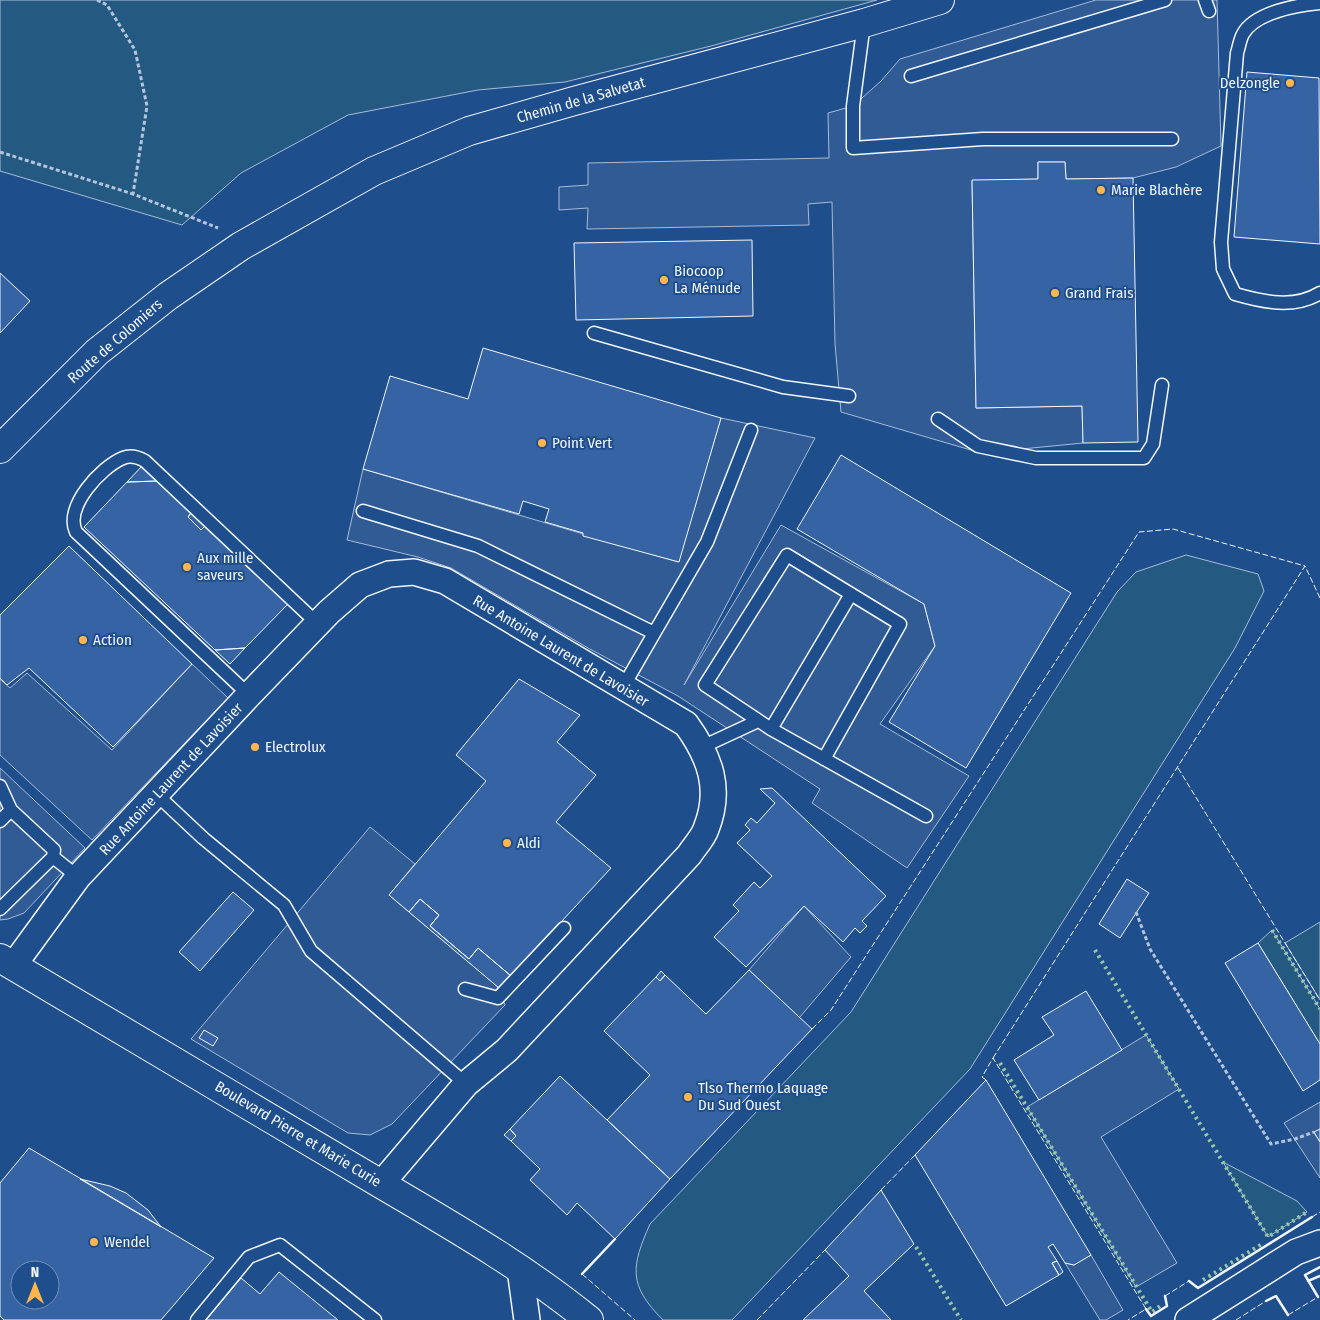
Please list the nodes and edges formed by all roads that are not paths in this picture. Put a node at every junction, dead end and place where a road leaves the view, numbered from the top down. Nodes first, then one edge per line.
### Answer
1 (940, 0) edge
2 (1165, 0) edge
3 (1320, 3) edge
4 (864, 23) junction
5 (911, 76) dead end
6 (1172, 140) dead end
7 (245, 244) joint
8 (1320, 293) edge
9 (594, 333) dead end
10 (1162, 385) dead end
11 (850, 396) dead end
12 (938, 419) dead end
13 (751, 430) dead end
14 (0, 449) edge
15 (363, 511) dead end
16 (851, 594) junction
17 (318, 624) junction
18 (654, 633) junction
19 (623, 687) junction
20 (250, 695) junction
21 (758, 720) junction
22 (771, 728) junction
23 (702, 747) junction
24 (824, 759) junction
25 (0, 786) edge
26 (156, 794) junction
27 (11, 810) junction
28 (926, 816) dead end
29 (0, 822) edge
30 (53, 857) junction
31 (78, 877) junction
32 (0, 909) edge
33 (564, 928) dead end
34 (6, 962) edge
35 (465, 988) dead end
36 (466, 1084) junction
37 (381, 1184) junction
38 (1320, 1243) edge
39 (520, 1269) junction
40 (197, 1320) edge
41 (375, 1320) edge
42 (527, 1320) edge
43 (589, 1320) edge
44 (1188, 1320) edge

1 - 4 main road, Chemin de la Salvetat
2 - 5 lane
3 - 8 lane
4 - 6 lane
4 - 7 main road, Chemin de la Salvetat
7 - 14 main road, Route de Colomiers
9 - 11 lane
10 - 12 lane
13 - 18 lane
15 - 18 lane
16 - 21 lane
16 - 22 lane
16 - 24 lane
17 - 19 street, Rue Antoine Laurent de Lavoisier
17 - 20 street, Rue Antoine Laurent de Lavoisier
17 - 20 lane
18 - 19 lane
19 - 23 street, Rue Antoine Laurent de Lavoisier
20 - 26 street, Rue Antoine Laurent de Lavoisier
21 - 22 lane
21 - 23 lane
22 - 24 lane
23 - 36 street, Rue Antoine Laurent de Lavoisier
24 - 28 lane
25 - 27 lane
26 - 31 street, Rue Antoine Laurent de Lavoisier
26 - 36 lane
27 - 29 lane
27 - 30 lane
30 - 31 lane
30 - 32 lane
31 - 34 street, Rue Antoine Laurent de Lavoisier
33 - 35 lane
34 - 37 main road, Boulevard Pierre et Marie Curie
36 - 37 street, Rue Antoine Laurent de Lavoisier
37 - 39 main road, Boulevard Pierre et Marie Curie
38 - 44 street
39 - 42 street
39 - 43 main road, Boulevard Pierre et Marie Curie
40 - 41 lane

